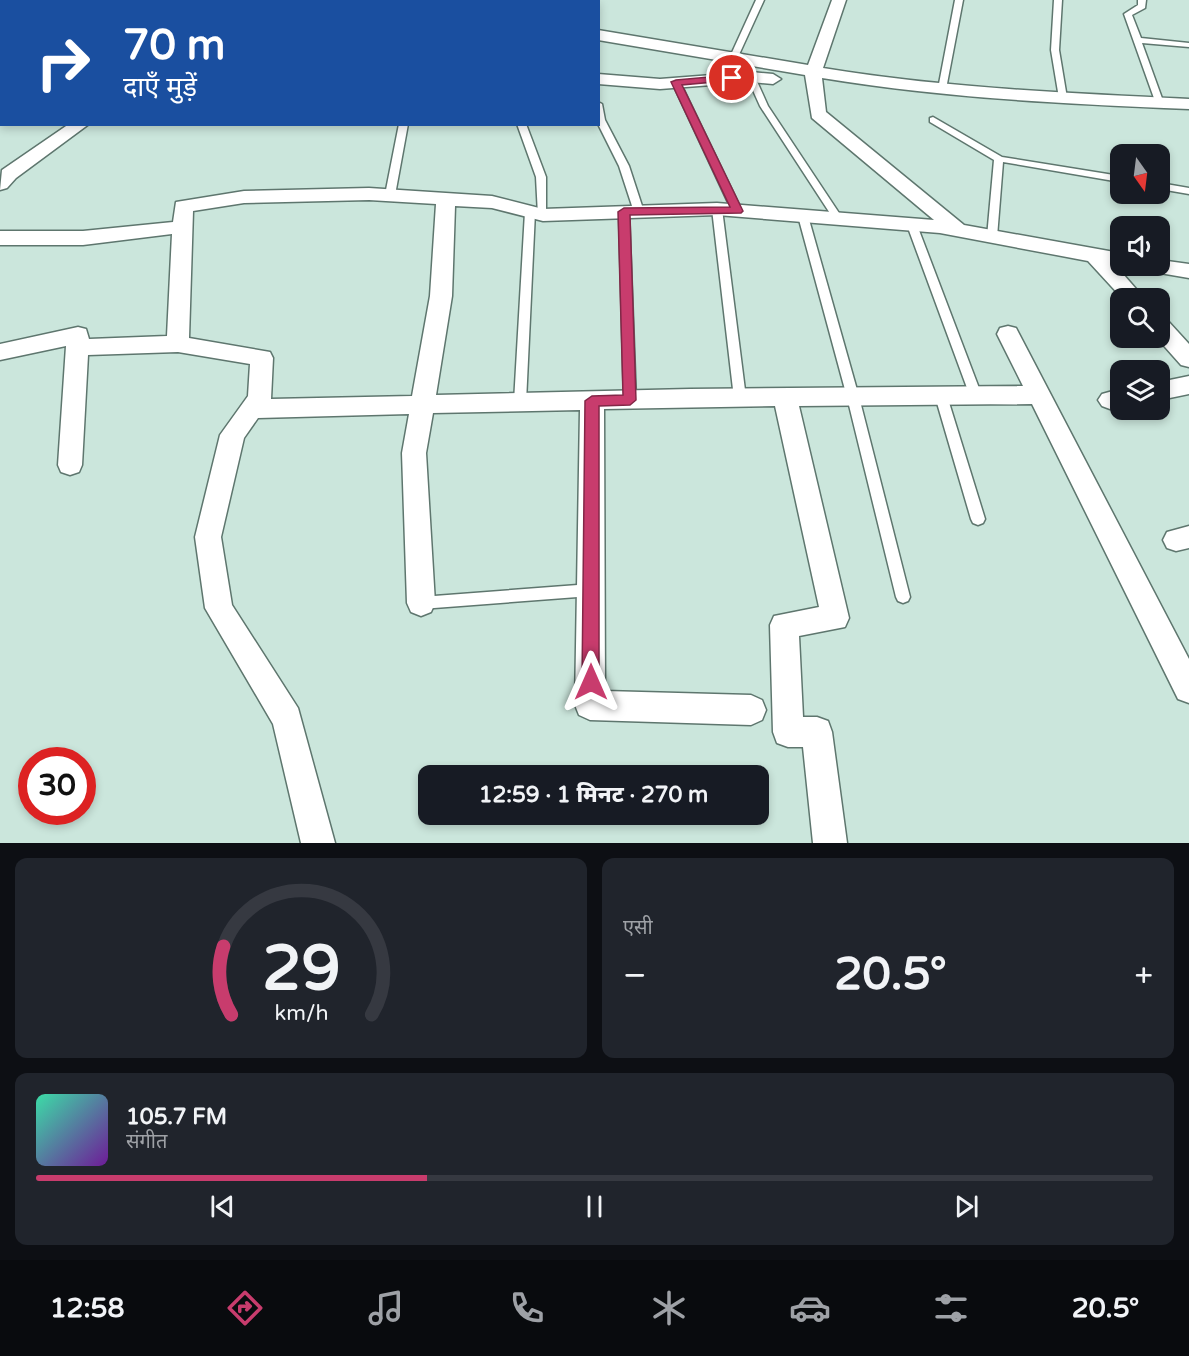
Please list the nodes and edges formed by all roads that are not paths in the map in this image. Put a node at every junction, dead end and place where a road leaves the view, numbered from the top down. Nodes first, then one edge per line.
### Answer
1 (760, 0) edge
2 (839, 0) edge
3 (959, 0) edge
4 (1058, 0) edge
5 (1142, 0) edge
6 (600, 35) edge
7 (1136, 40) junction
8 (1189, 45) edge
9 (733, 59) junction
10 (751, 77) junction
11 (813, 78) junction
12 (600, 80) edge
13 (676, 82) junction
14 (942, 89) junction
15 (1064, 98) junction
16 (1159, 101) junction
17 (1189, 104) edge
18 (600, 115) edge
19 (933, 120) dead end
20 (78, 126) edge
21 (404, 126) edge
22 (522, 126) edge
23 (999, 159) junction
24 (3, 177) edge
25 (1110, 177) edge
26 (1170, 188) edge
27 (1189, 191) edge
28 (390, 195) junction
29 (446, 198) junction
30 (717, 209) junction
31 (737, 211) junction
32 (631, 212) junction
33 (537, 213) junction
34 (803, 216) junction
35 (838, 219) junction
36 (912, 225) junction
37 (182, 227) junction
38 (959, 231) junction
39 (992, 237) junction
40 (0, 238) edge
41 (1095, 256) junction
42 (1110, 258) edge
43 (1170, 268) edge
44 (1189, 271) edge
45 (1125, 288) edge
46 (1008, 334) dead end
47 (1170, 338) edge
48 (178, 344) junction
49 (78, 347) junction
50 (0, 352) edge
51 (1189, 359) edge
52 (1189, 385) edge
53 (1170, 389) edge
54 (941, 396) junction
55 (976, 396) junction
56 (1040, 396) junction
57 (853, 397) junction
58 (740, 398) junction
59 (785, 398) junction
60 (630, 400) junction
61 (592, 401) junction
62 (520, 402) junction
63 (424, 405) junction
64 (251, 409) junction
65 (70, 465) dead end
66 (978, 519) dead end
67 (591, 590) junction
68 (903, 597) dead end
69 (421, 603) joint
70 (1189, 689) edge
71 (751, 710) dead end
72 (318, 843) edge
73 (830, 843) edge

1 - 9 lane
2 - 11 street
3 - 14 lane
4 - 15 lane
5 - 7 lane
6 - 9 street
7 - 8 lane
7 - 16 lane
9 - 11 street
10 - 11 street
10 - 13 street
10 - 35 lane
11 - 14 street
11 - 38 street
12 - 13 street
13 - 31 lane
14 - 15 street
15 - 16 street
16 - 17 street
18 - 32 lane
19 - 23 lane
20 - 24 street
21 - 28 lane
22 - 33 lane
23 - 25 lane
23 - 39 lane
26 - 27 lane
28 - 29 street
28 - 37 street
29 - 33 street
29 - 63 street
30 - 31 street
30 - 32 street
30 - 58 lane
31 - 34 street
32 - 33 street
32 - 60 lane
33 - 62 lane
34 - 35 street
34 - 57 lane
35 - 36 street
36 - 38 street
36 - 55 lane
37 - 40 street
37 - 48 street
38 - 39 street
39 - 41 street
41 - 42 street
41 - 45 street
43 - 44 street
46 - 56 street
47 - 51 street
48 - 49 street
48 - 64 street
49 - 50 street
49 - 65 street
52 - 53 street
54 - 55 street
54 - 57 street
54 - 66 lane
55 - 56 street
56 - 70 street
57 - 59 street
57 - 68 lane
58 - 59 street
58 - 60 street
59 - 73 street
60 - 61 street
61 - 62 street
61 - 67 street
62 - 63 street
63 - 64 street
63 - 69 street
64 - 72 street
67 - 69 lane
67 - 71 street

